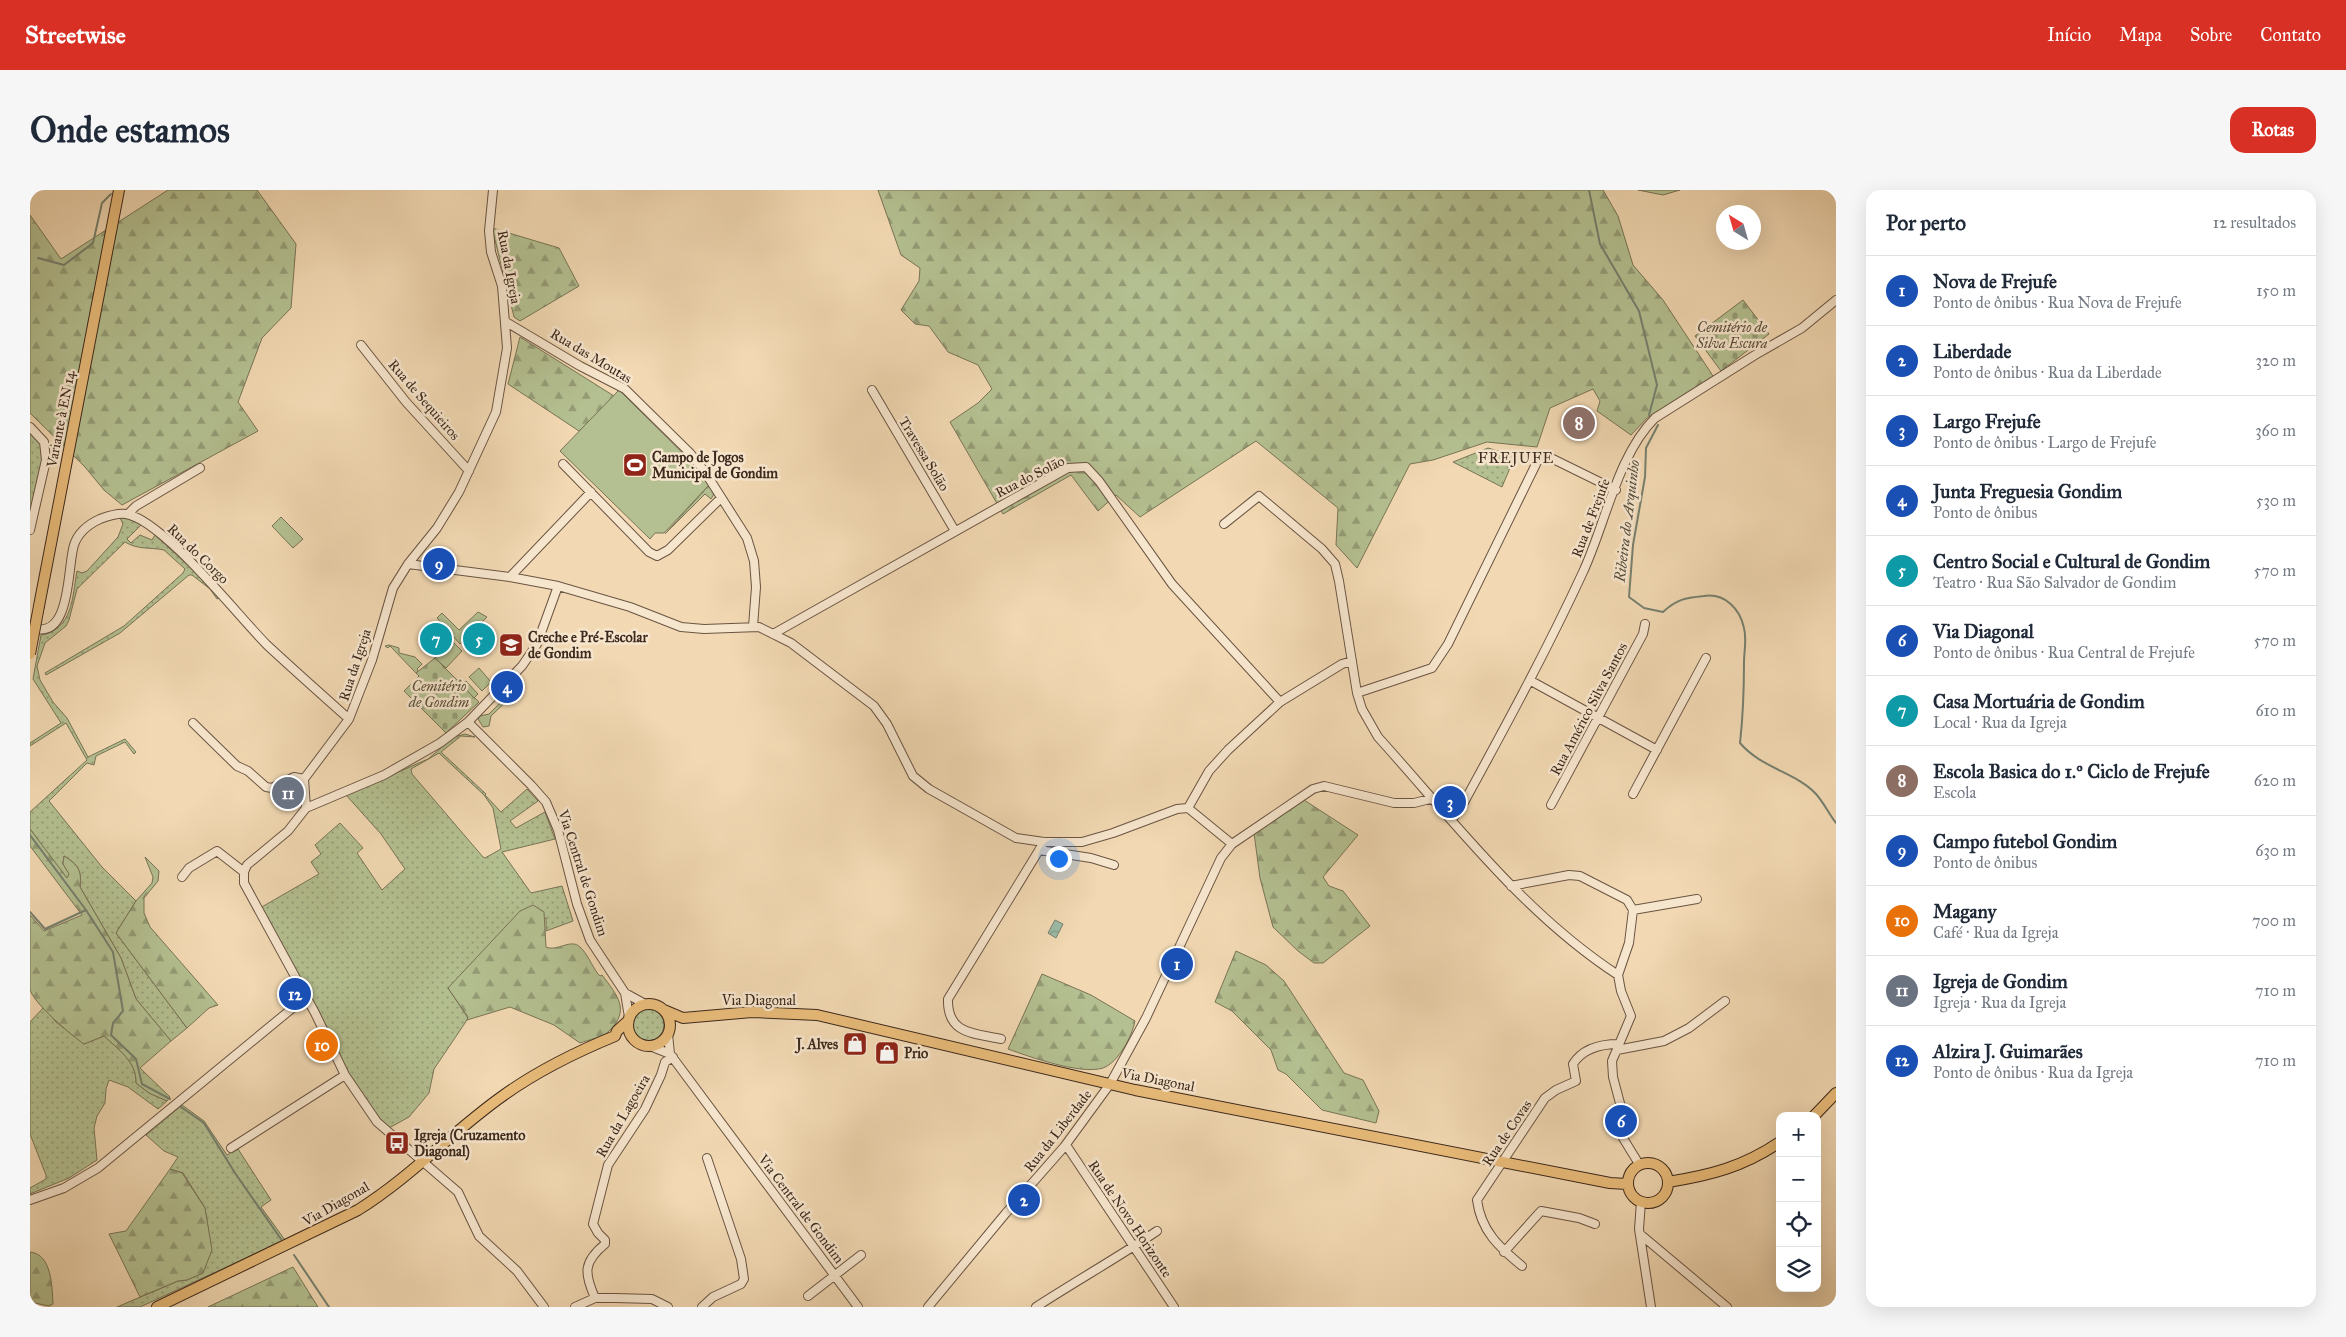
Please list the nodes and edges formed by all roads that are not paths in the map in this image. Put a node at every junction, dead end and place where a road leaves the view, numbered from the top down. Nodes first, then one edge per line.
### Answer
1 (118, 190) edge
2 (494, 190) edge
3 (1836, 300) edge
4 (506, 322) junction
5 (361, 344) dead end
6 (872, 390) dead end
7 (30, 427) edge
8 (563, 464) dead end
9 (200, 468) dead end
10 (469, 471) junction
11 (1616, 490) junction
12 (591, 492) junction
13 (722, 498) junction
14 (128, 514) junction
15 (1224, 524) dead end
16 (30, 530) edge
17 (955, 531) junction
18 (408, 564) junction
19 (510, 577) junction
20 (558, 586) junction
21 (1645, 624) dead end
22 (753, 627) junction
23 (30, 628) edge
24 (774, 634) junction
25 (30, 654) edge
26 (1706, 658) dead end
27 (1352, 661) junction
28 (1530, 681) junction
29 (1357, 693) junction
30 (1280, 702) junction
31 (349, 719) junction
32 (1598, 719) junction
33 (468, 722) junction
34 (193, 723) dead end
35 (1657, 750) junction
36 (304, 779) junction
37 (1633, 794) dead end
38 (1434, 798) junction
39 (1552, 805) dead end
40 (306, 808) junction
41 (1188, 808) junction
42 (1452, 820) junction
43 (1044, 842) junction
44 (1232, 844) junction
45 (1039, 850) junction
46 (1114, 865) dead end
47 (244, 872) junction
48 (182, 877) dead end
49 (1511, 886) junction
50 (1697, 899) dead end
51 (1633, 910) junction
52 (1618, 975) junction
53 (625, 994) junction
54 (306, 997) junction
55 (1726, 1001) dead end
56 (645, 1004) junction
57 (664, 1010) junction
58 (683, 1018) junction
59 (628, 1019) junction
60 (668, 1032) junction
61 (615, 1036) junction
62 (1001, 1039) dead end
63 (634, 1040) junction
64 (650, 1046) junction
65 (1618, 1047) junction
66 (672, 1056) junction
67 (345, 1075) junction
68 (1110, 1084) junction
69 (1836, 1093) edge
70 (1818, 1112) edge
71 (1776, 1144) edge
72 (1066, 1145) junction
73 (231, 1148) dead end
74 (706, 1158) dead end
75 (422, 1160) junction
76 (1504, 1162) junction
77 (1639, 1164) junction
78 (1668, 1182) junction
79 (1627, 1184) junction
80 (30, 1200) edge
81 (1641, 1202) junction
82 (1595, 1224) dead end
83 (1157, 1231) dead end
84 (1640, 1234) junction
85 (1132, 1248) junction
86 (1504, 1252) junction
87 (861, 1255) dead end
88 (1522, 1266) dead end
89 (834, 1275) junction
90 (808, 1296) dead end
91 (595, 1298) junction
92 (157, 1307) edge
93 (544, 1307) edge
94 (575, 1307) edge
95 (668, 1307) edge
96 (702, 1307) edge
97 (858, 1307) edge
98 (928, 1307) edge
99 (1036, 1307) edge
100 (1174, 1307) edge
101 (1651, 1307) edge
102 (1727, 1307) edge

1 - 25 main road, Variante à EN 14, bridge
2 - 4 street, Rua da Igreja
3 - 11 street, Rua de Frejufe
4 - 10 street, Rua da Igreja
4 - 13 street, Rua das Moutas
5 - 10 street, Rua de Sequieiros
6 - 17 street, Travessa Solão
7 - 16 street
8 - 12 street
9 - 14 street
10 - 18 street, Rua da Igreja
11 - 28 street, Rua de Frejufe
11 - 29 street
12 - 13 street
12 - 19 street
13 - 22 street, Rua das Moutas
14 - 23 street
14 - 31 street, Rua do Corgo
15 - 27 street
17 - 24 street, Rua do Solão
17 - 30 street, Rua do Solão
18 - 19 street
18 - 31 street, Rua da Igreja
19 - 20 street
20 - 22 street
20 - 33 street
21 - 32 street, Rua Américo Silva Santos
22 - 24 street
24 - 43 street
26 - 35 street
27 - 29 street
27 - 30 street
28 - 32 street
28 - 42 street, Rua de Frejufe
29 - 38 street
30 - 41 street
31 - 36 street, Rua da Igreja
32 - 35 street
32 - 39 street, Rua Américo Silva Santos
33 - 40 street
33 - 53 street, Via Central de Gondim
34 - 36 street
35 - 37 street
36 - 40 street
38 - 42 street
38 - 44 street
40 - 47 street
41 - 43 street
41 - 44 street
42 - 49 street
43 - 45 street
44 - 68 street, Rua da Liberdade
45 - 46 street
45 - 62 street
47 - 48 street
47 - 54 street
49 - 51 street
49 - 52 street
50 - 51 street
51 - 52 street
52 - 65 street
53 - 56 street, Via Central de Gondim
53 - 59 street, Via Central de Gondim
54 - 67 street
54 - 80 street
55 - 65 street
56 - 57 main road, Via Diagonal
56 - 59 main road, Via Diagonal
57 - 58 main road, Via Diagonal
57 - 60 main road
58 - 60 main road
58 - 68 main road, Via Diagonal
59 - 61 main road, Via Diagonal
59 - 63 main road
60 - 64 main road
60 - 66 street
61 - 63 main road
61 - 75 main road, Via Diagonal
63 - 64 main road
64 - 66 street
65 - 76 street, Rua de Covas
65 - 77 street
66 - 89 street, Via Central de Gondim
66 - 91 street, Rua da Lagoeira
67 - 73 street
67 - 75 street
68 - 72 street, Rua da Liberdade
68 - 76 main road, Via Diagonal
69 - 70 main road
71 - 78 main road
72 - 85 street, Rua de Novo Horizonte
72 - 98 street, Rua da Liberdade
74 - 96 street
75 - 92 main road, Via Diagonal
75 - 93 street
76 - 79 main road, Via Diagonal
76 - 86 street, Rua de Covas
77 - 78 main road
77 - 79 main road
78 - 81 main road
79 - 81 main road
81 - 84 street
82 - 86 street
83 - 85 street
84 - 101 street
84 - 102 street
85 - 99 street
85 - 100 street, Rua de Novo Horizonte
86 - 88 street, Rua de Covas
87 - 89 street
89 - 90 street
89 - 97 street, Via Central de Gondim
91 - 94 street
91 - 95 street

